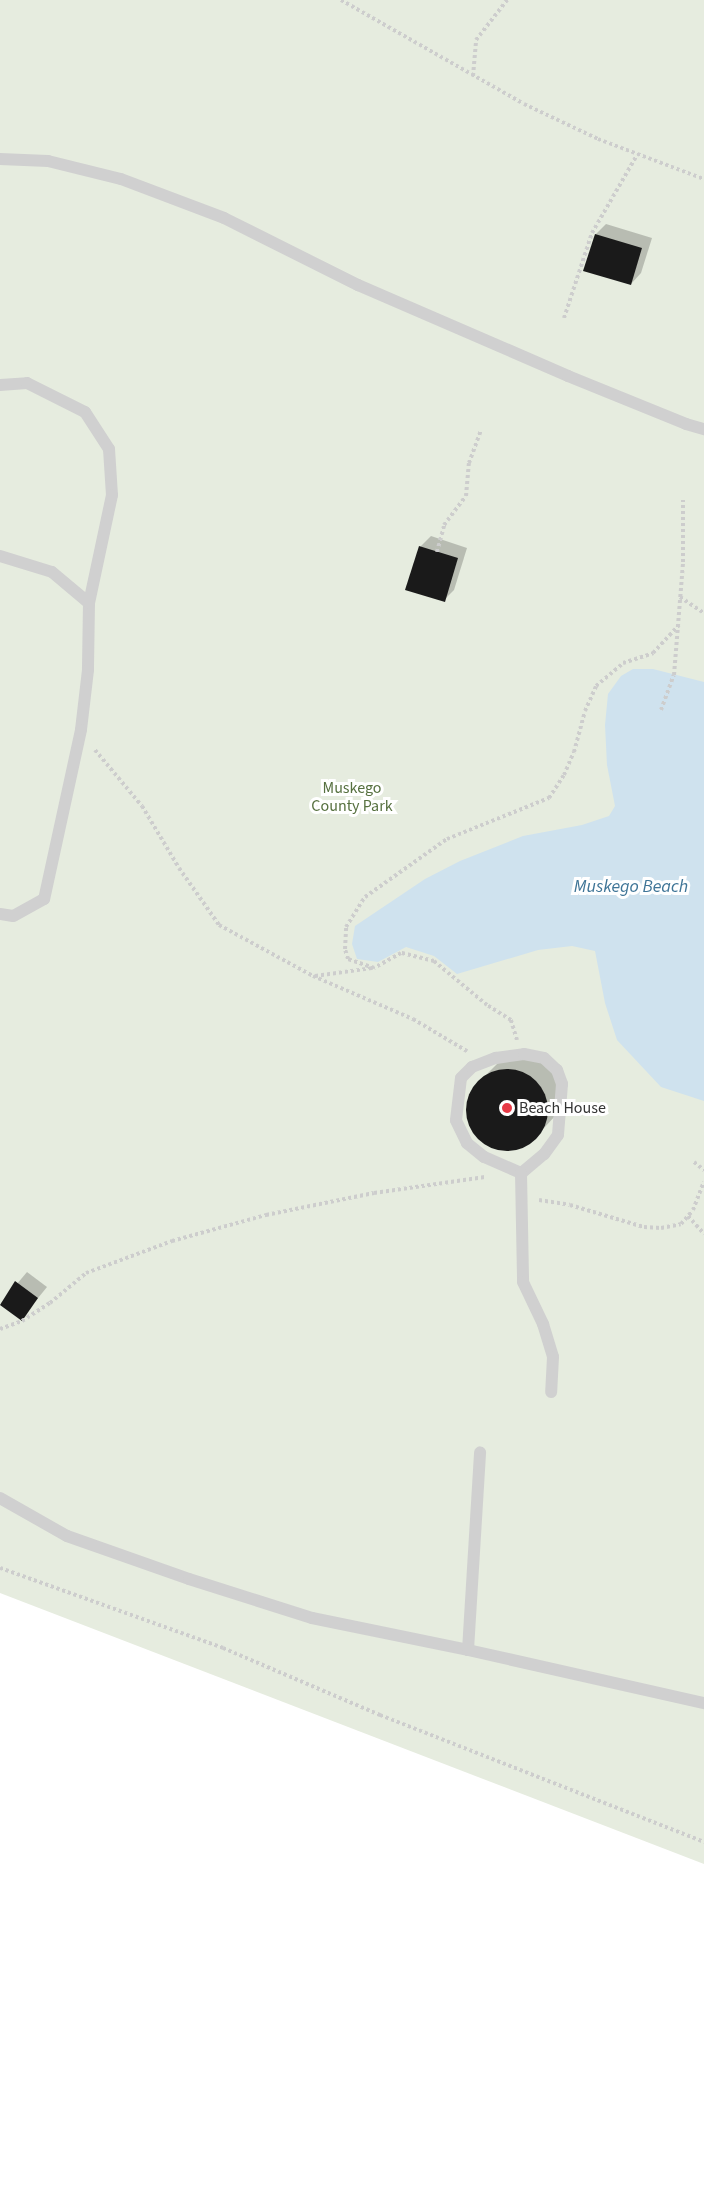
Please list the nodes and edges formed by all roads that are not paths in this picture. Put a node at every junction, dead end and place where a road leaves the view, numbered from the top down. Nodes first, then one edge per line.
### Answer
1 (0, 159) edge
2 (0, 385) edge
3 (704, 429) edge
4 (0, 556) edge
5 (89, 603) junction
6 (0, 914) edge
7 (521, 1173) junction
8 (551, 1392) dead end
9 (480, 1452) dead end
10 (0, 1498) edge
11 (468, 1650) junction
12 (704, 1703) edge

1 - 3 lane
2 - 5 lane
4 - 5 lane
5 - 6 lane
7 - 7 lane
7 - 8 lane
9 - 11 lane
10 - 11 lane
11 - 12 lane

